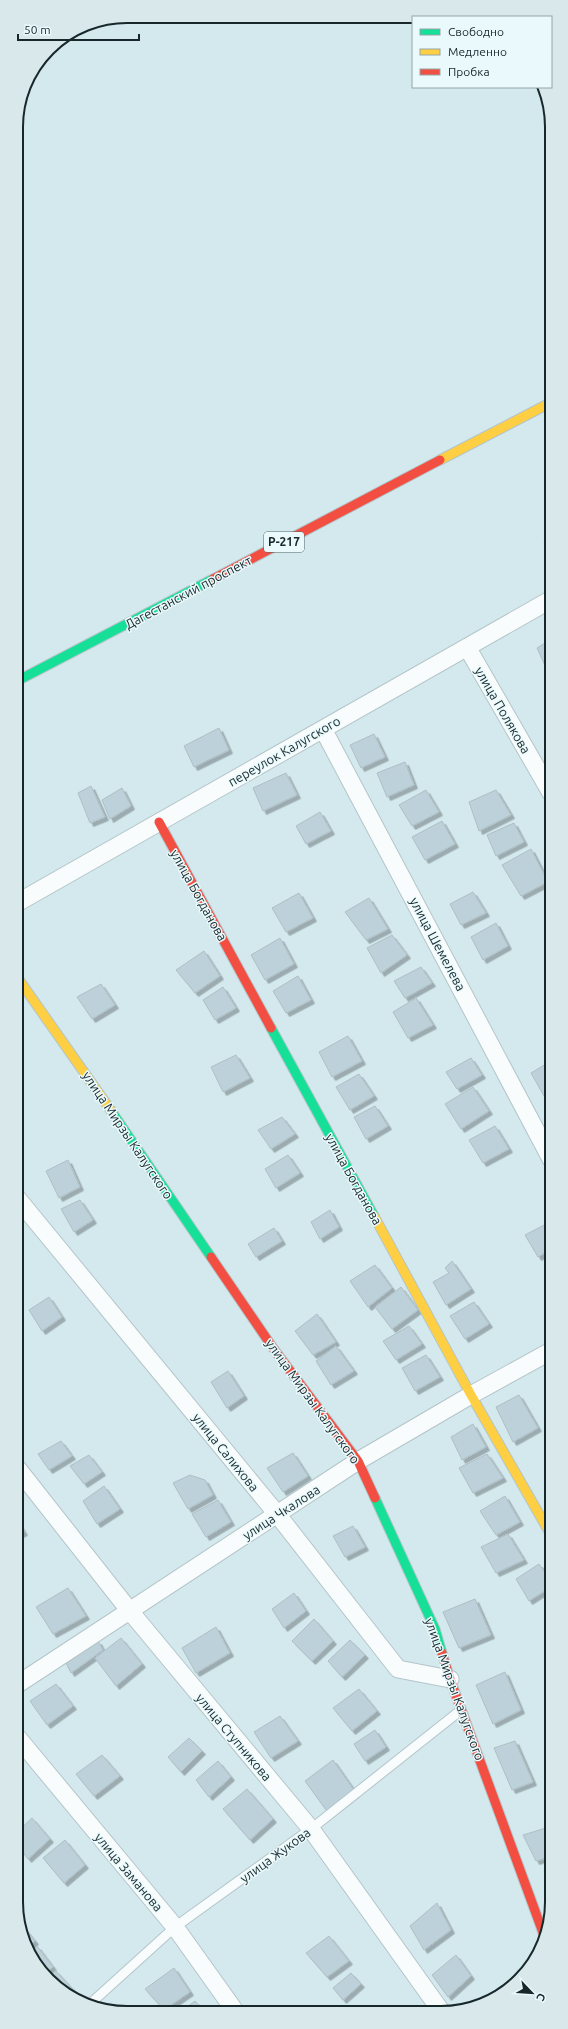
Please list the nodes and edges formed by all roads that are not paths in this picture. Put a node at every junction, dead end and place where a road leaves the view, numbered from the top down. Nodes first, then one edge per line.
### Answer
1 (545, 406) edge
2 (545, 603) edge
3 (467, 647) junction
4 (23, 678) edge
5 (323, 729) junction
6 (545, 783) edge
7 (159, 822) junction
8 (23, 900) edge
9 (23, 985) edge
10 (545, 1148) edge
11 (23, 1205) edge
12 (545, 1354) edge
13 (471, 1395) junction
14 (358, 1461) junction
15 (23, 1475) edge
16 (277, 1514) junction
17 (545, 1524) edge
18 (129, 1610) junction
19 (450, 1679) junction
20 (23, 1681) edge
21 (462, 1709) junction
22 (23, 1744) edge
23 (311, 1829) junction
24 (175, 1927) junction
25 (541, 1928) edge
26 (94, 2000) edge
27 (231, 2006) edge
28 (437, 2006) edge

1 - 4 main road, Дагестанский проспект / Р-217
2 - 3 street, переулок Калугского
3 - 5 street, переулок Калугского
3 - 6 street, улица Полякова
5 - 7 street, переулок Калугского
5 - 10 street, улица Шемелева
7 - 8 street, переулок Калугского
7 - 13 main road, улица Богданова
9 - 14 main road, улица Мирзы Калугского
11 - 16 street, улица Салихова
12 - 13 street, улица Чкалова
13 - 14 street, улица Чкалова
13 - 17 main road, улица Богданова
14 - 16 street, улица Чкалова
14 - 19 main road, улица Мирзы Калугского
15 - 18 street, улица Ступникова
16 - 18 street, улица Чкалова
16 - 19 street, улица Салихова
18 - 20 street, улица Чкалова
18 - 23 street, улица Ступникова
19 - 21 main road, улица Мирзы Калугского
21 - 23 lane, улица Жукова
21 - 25 main road, улица Мирзы Калугского
22 - 24 street, улица Заманова
23 - 24 lane, улица Жукова
23 - 28 street, улица Ступникова
24 - 26 lane, улица Жукова
24 - 27 street, улица Заманова

